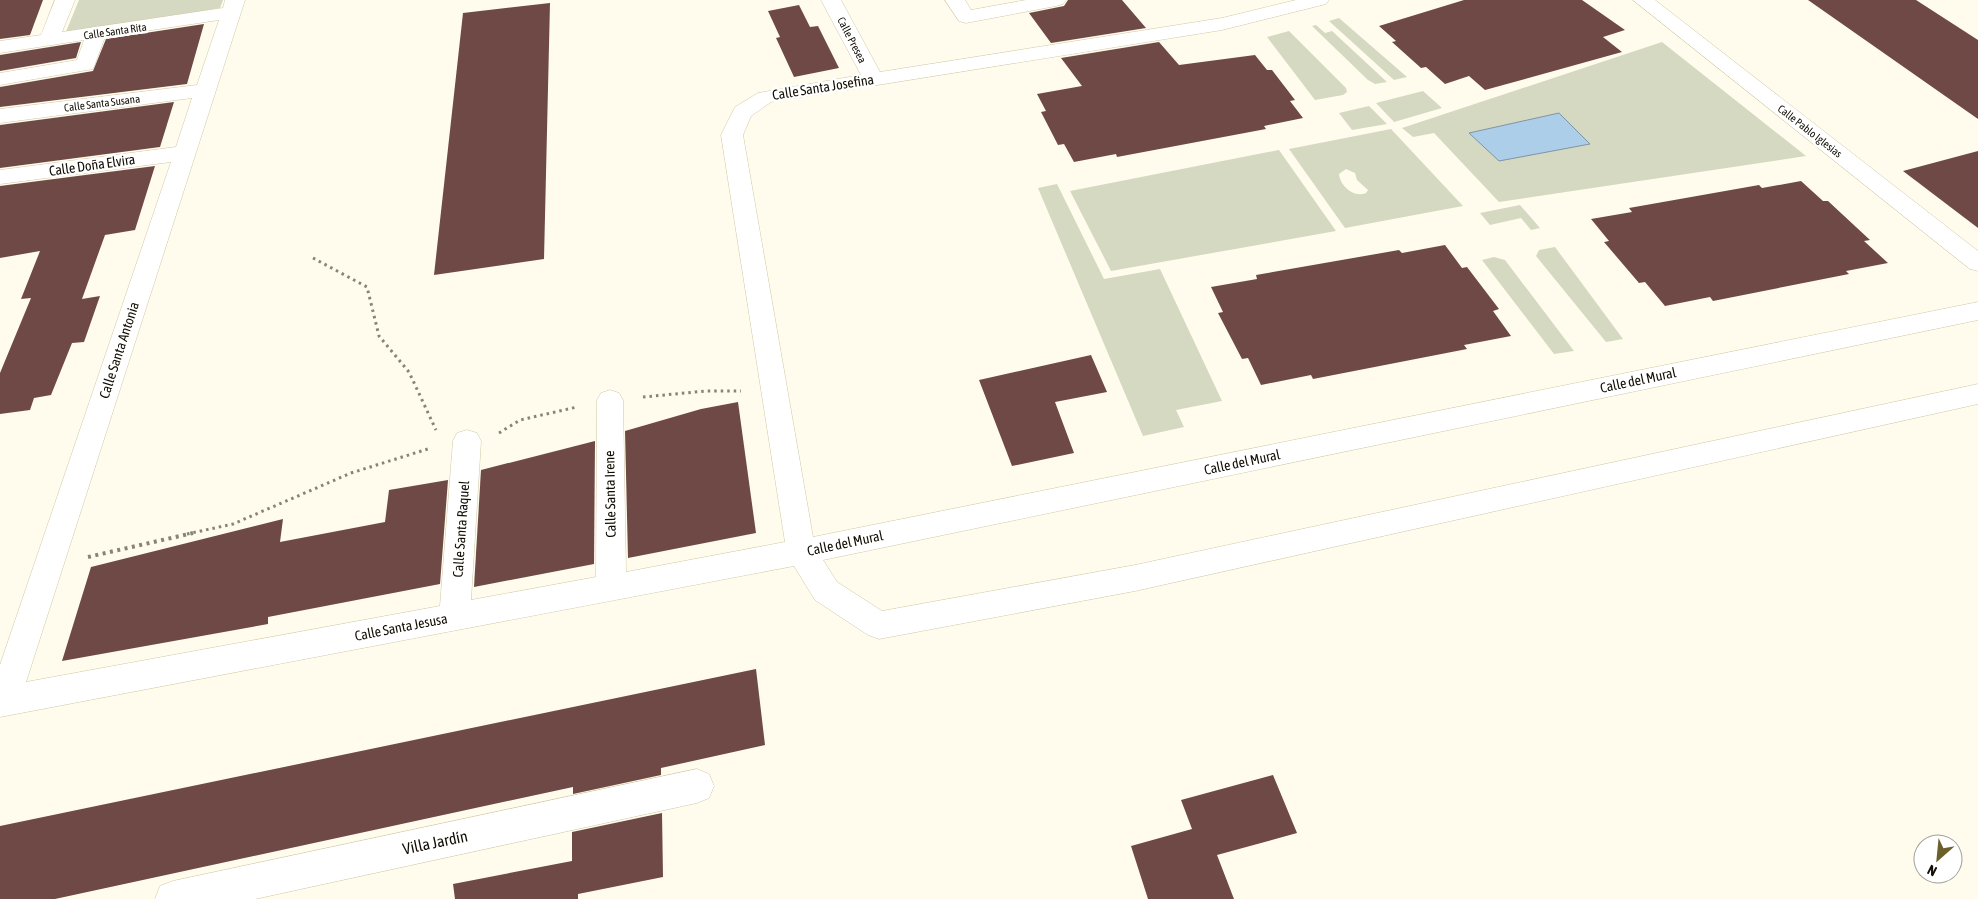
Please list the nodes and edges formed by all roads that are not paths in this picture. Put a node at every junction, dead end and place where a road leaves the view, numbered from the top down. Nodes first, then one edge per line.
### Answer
1 (65, 0) edge
2 (832, 0) edge
3 (955, 0) edge
4 (1056, 0) edge
5 (1319, 0) edge
6 (1643, 0) edge
7 (232, 6) edge
8 (96, 34) junction
9 (49, 40) junction
10 (0, 47) edge
11 (0, 79) edge
12 (872, 80) junction
13 (204, 90) junction
14 (0, 116) edge
15 (184, 153) junction
16 (0, 177) edge
17 (1978, 263) edge
18 (1978, 311) edge
19 (1978, 394) edge
20 (610, 400) road end
21 (454, 443) road end
22 (801, 552) junction
23 (611, 587) junction
24 (455, 616) junction
25 (2, 701) edge
26 (697, 786) dead end
27 (173, 899) edge

1 - 9 street
2 - 12 street, Calle Presea
3 - 4 street
5 - 12 street, Calle Santa Josefina
6 - 17 street, Calle Pablo Iglesias
7 - 8 street, Calle Santa Rita
7 - 13 street, Calle Santa Antonia
8 - 9 street, Calle Santa Rita
8 - 11 street
9 - 10 street, Calle Santa Rita
12 - 22 street, Calle Santa Josefina
13 - 14 street, Calle Santa Susana
13 - 15 street, Calle Santa Antonia
15 - 16 street, Calle Doña Elvira
15 - 25 street, Calle Santa Antonia
18 - 22 street, Calle del Mural
19 - 22 street, Calle del Mural
20 - 23 street, Calle Santa Irene
21 - 24 street, Calle Santa Raquel
22 - 23 street, Calle Santa Jesusa
23 - 24 street, Calle Santa Jesusa
24 - 25 street, Calle Santa Jesusa
26 - 27 street, Villa Jardín

